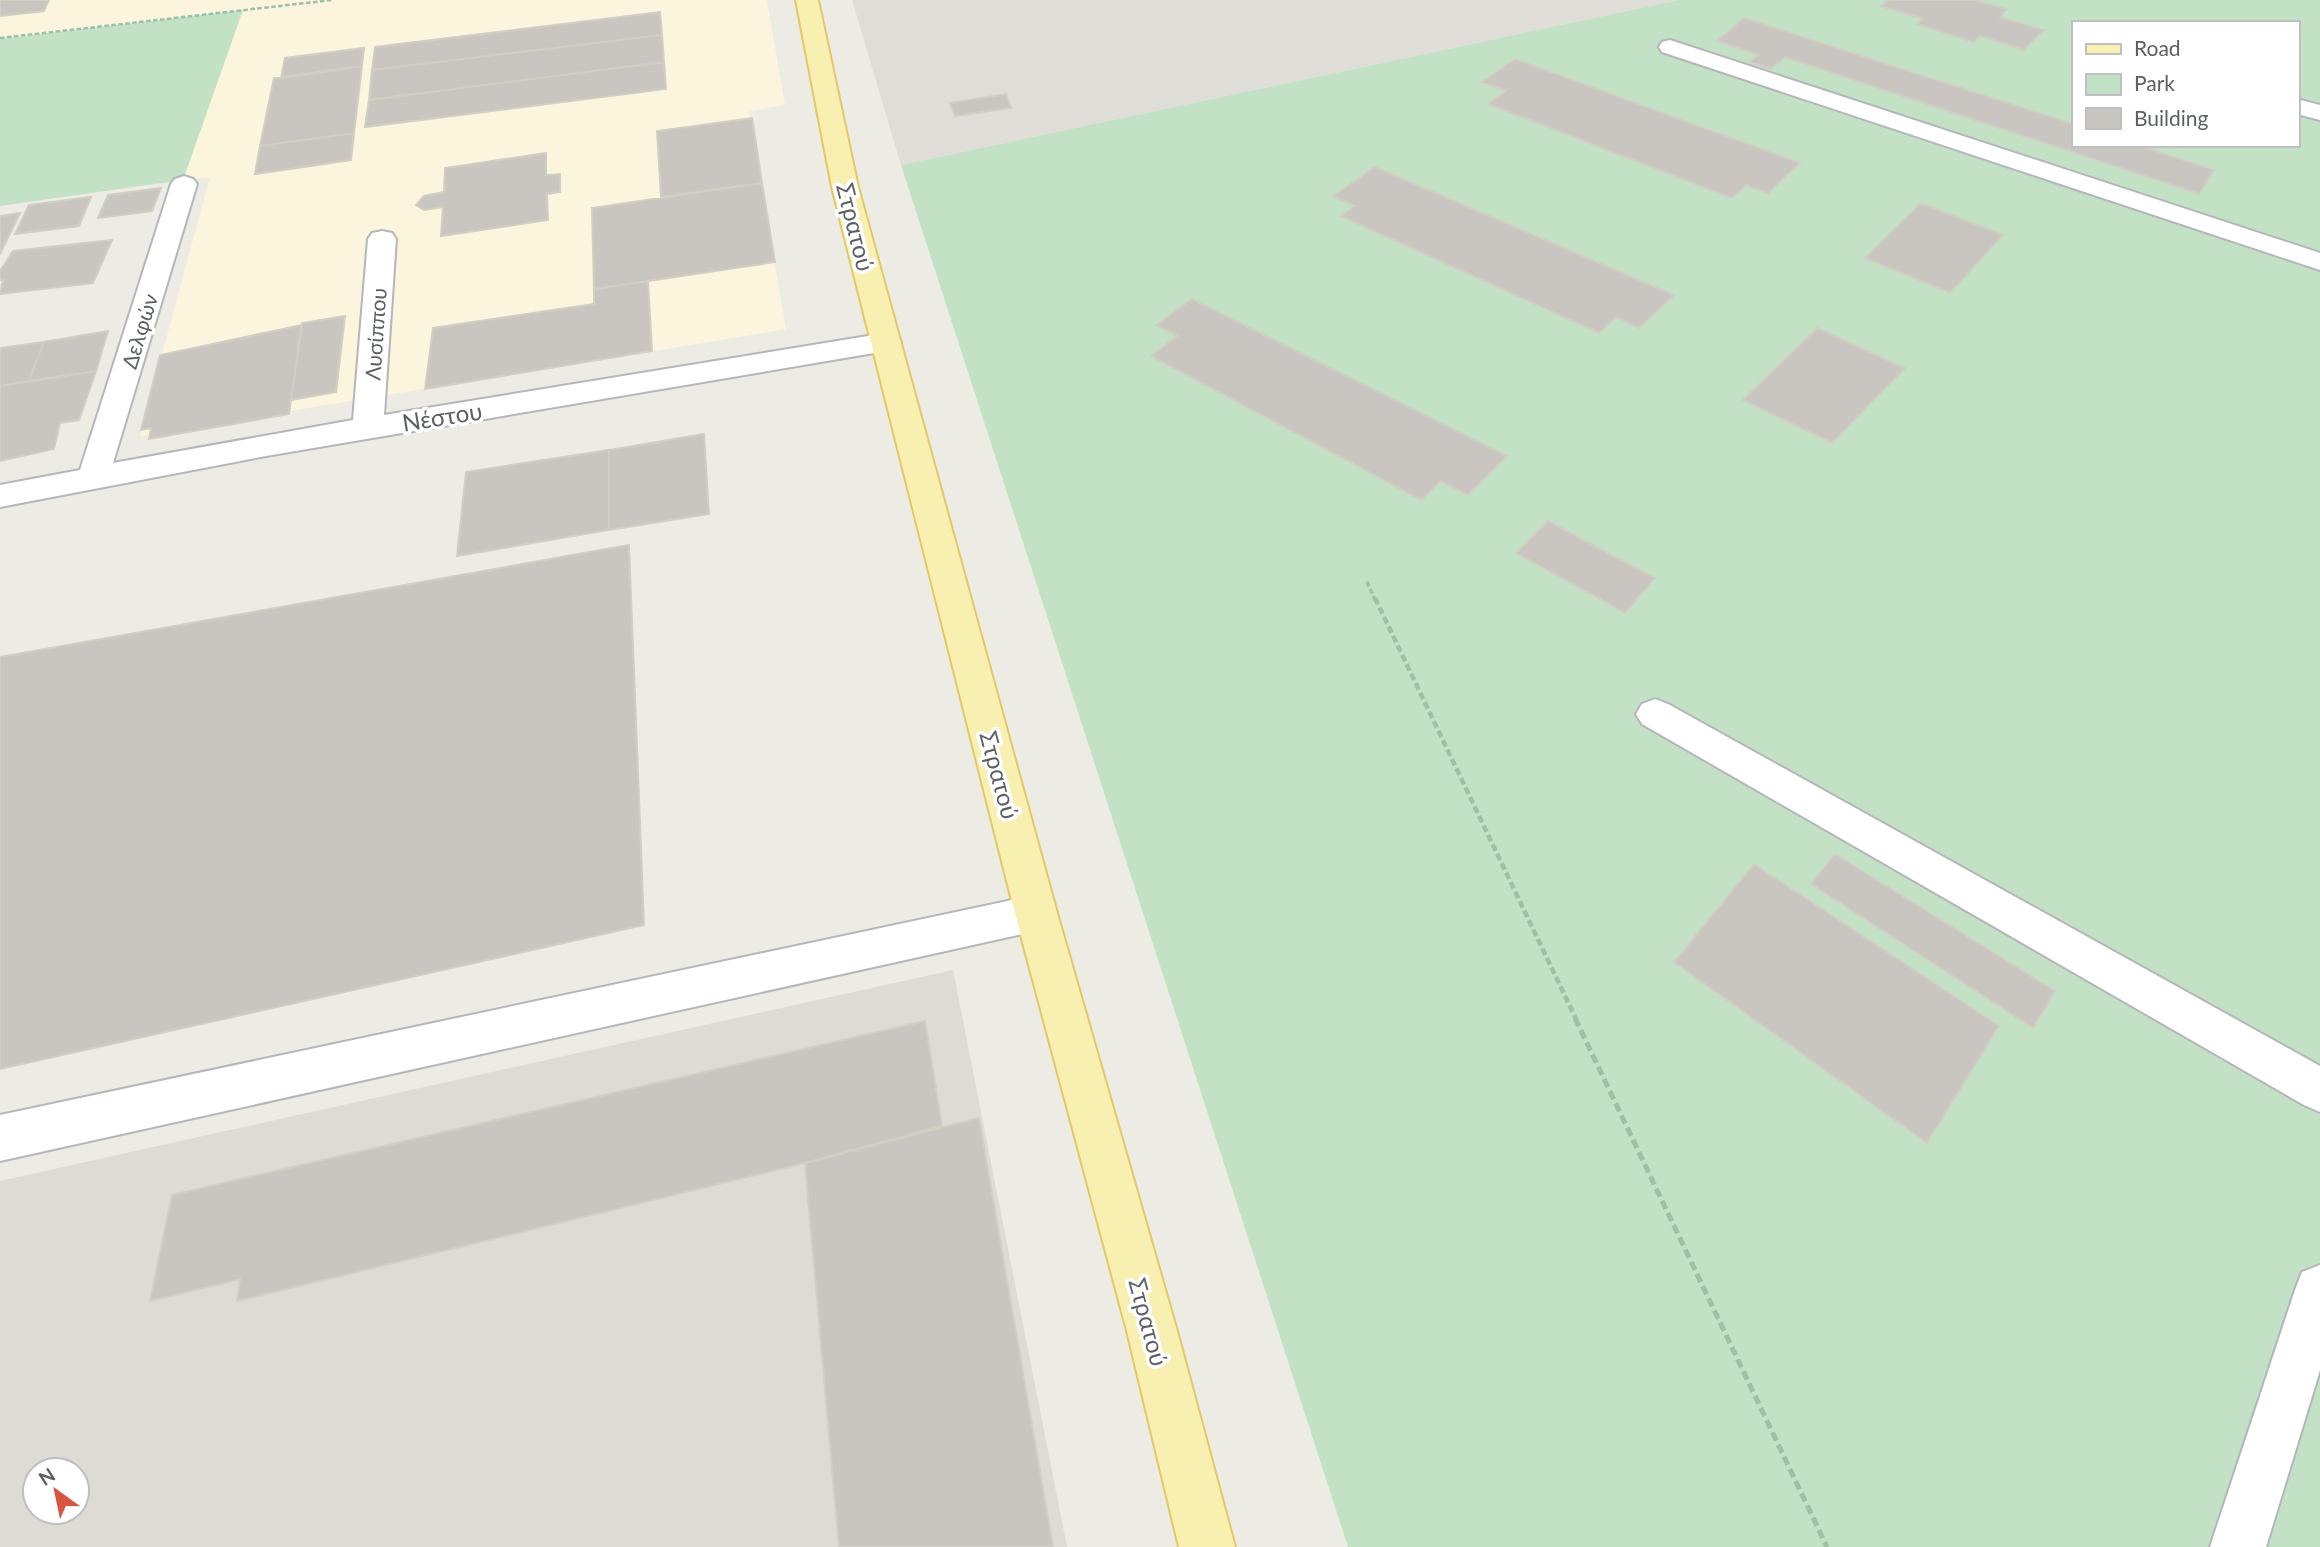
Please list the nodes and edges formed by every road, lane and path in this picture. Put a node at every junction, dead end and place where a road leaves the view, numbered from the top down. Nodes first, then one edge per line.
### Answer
1 (332, 0) edge
2 (807, 0) edge
3 (0, 38) edge
4 (1670, 47) dead end
5 (2299, 107) edge
6 (2320, 113) edge
7 (184, 184) dead end
8 (382, 239) dead end
9 (2320, 262) edge
10 (886, 342) junction
11 (368, 428) junction
12 (93, 478) junction
13 (0, 496) edge
14 (1367, 582) dead end
15 (1655, 714) dead end
16 (1036, 913) junction
17 (2320, 1090) edge
18 (0, 1138) edge
19 (2320, 1290) edge
20 (1207, 1547) edge
21 (1827, 1547) edge
22 (2238, 1547) edge

1 - 3 path
2 - 10 main road, Στρατού
4 - 9 street
5 - 6 street
7 - 12 street, Δελφών
8 - 11 street, Λυσίππου
10 - 11 street, Νέστου
10 - 16 main road, Στρατού
11 - 12 street, Νέστου
12 - 13 street, Νέστου
14 - 21 path
15 - 17 street
16 - 18 street
16 - 20 main road, Στρατού
19 - 22 street

